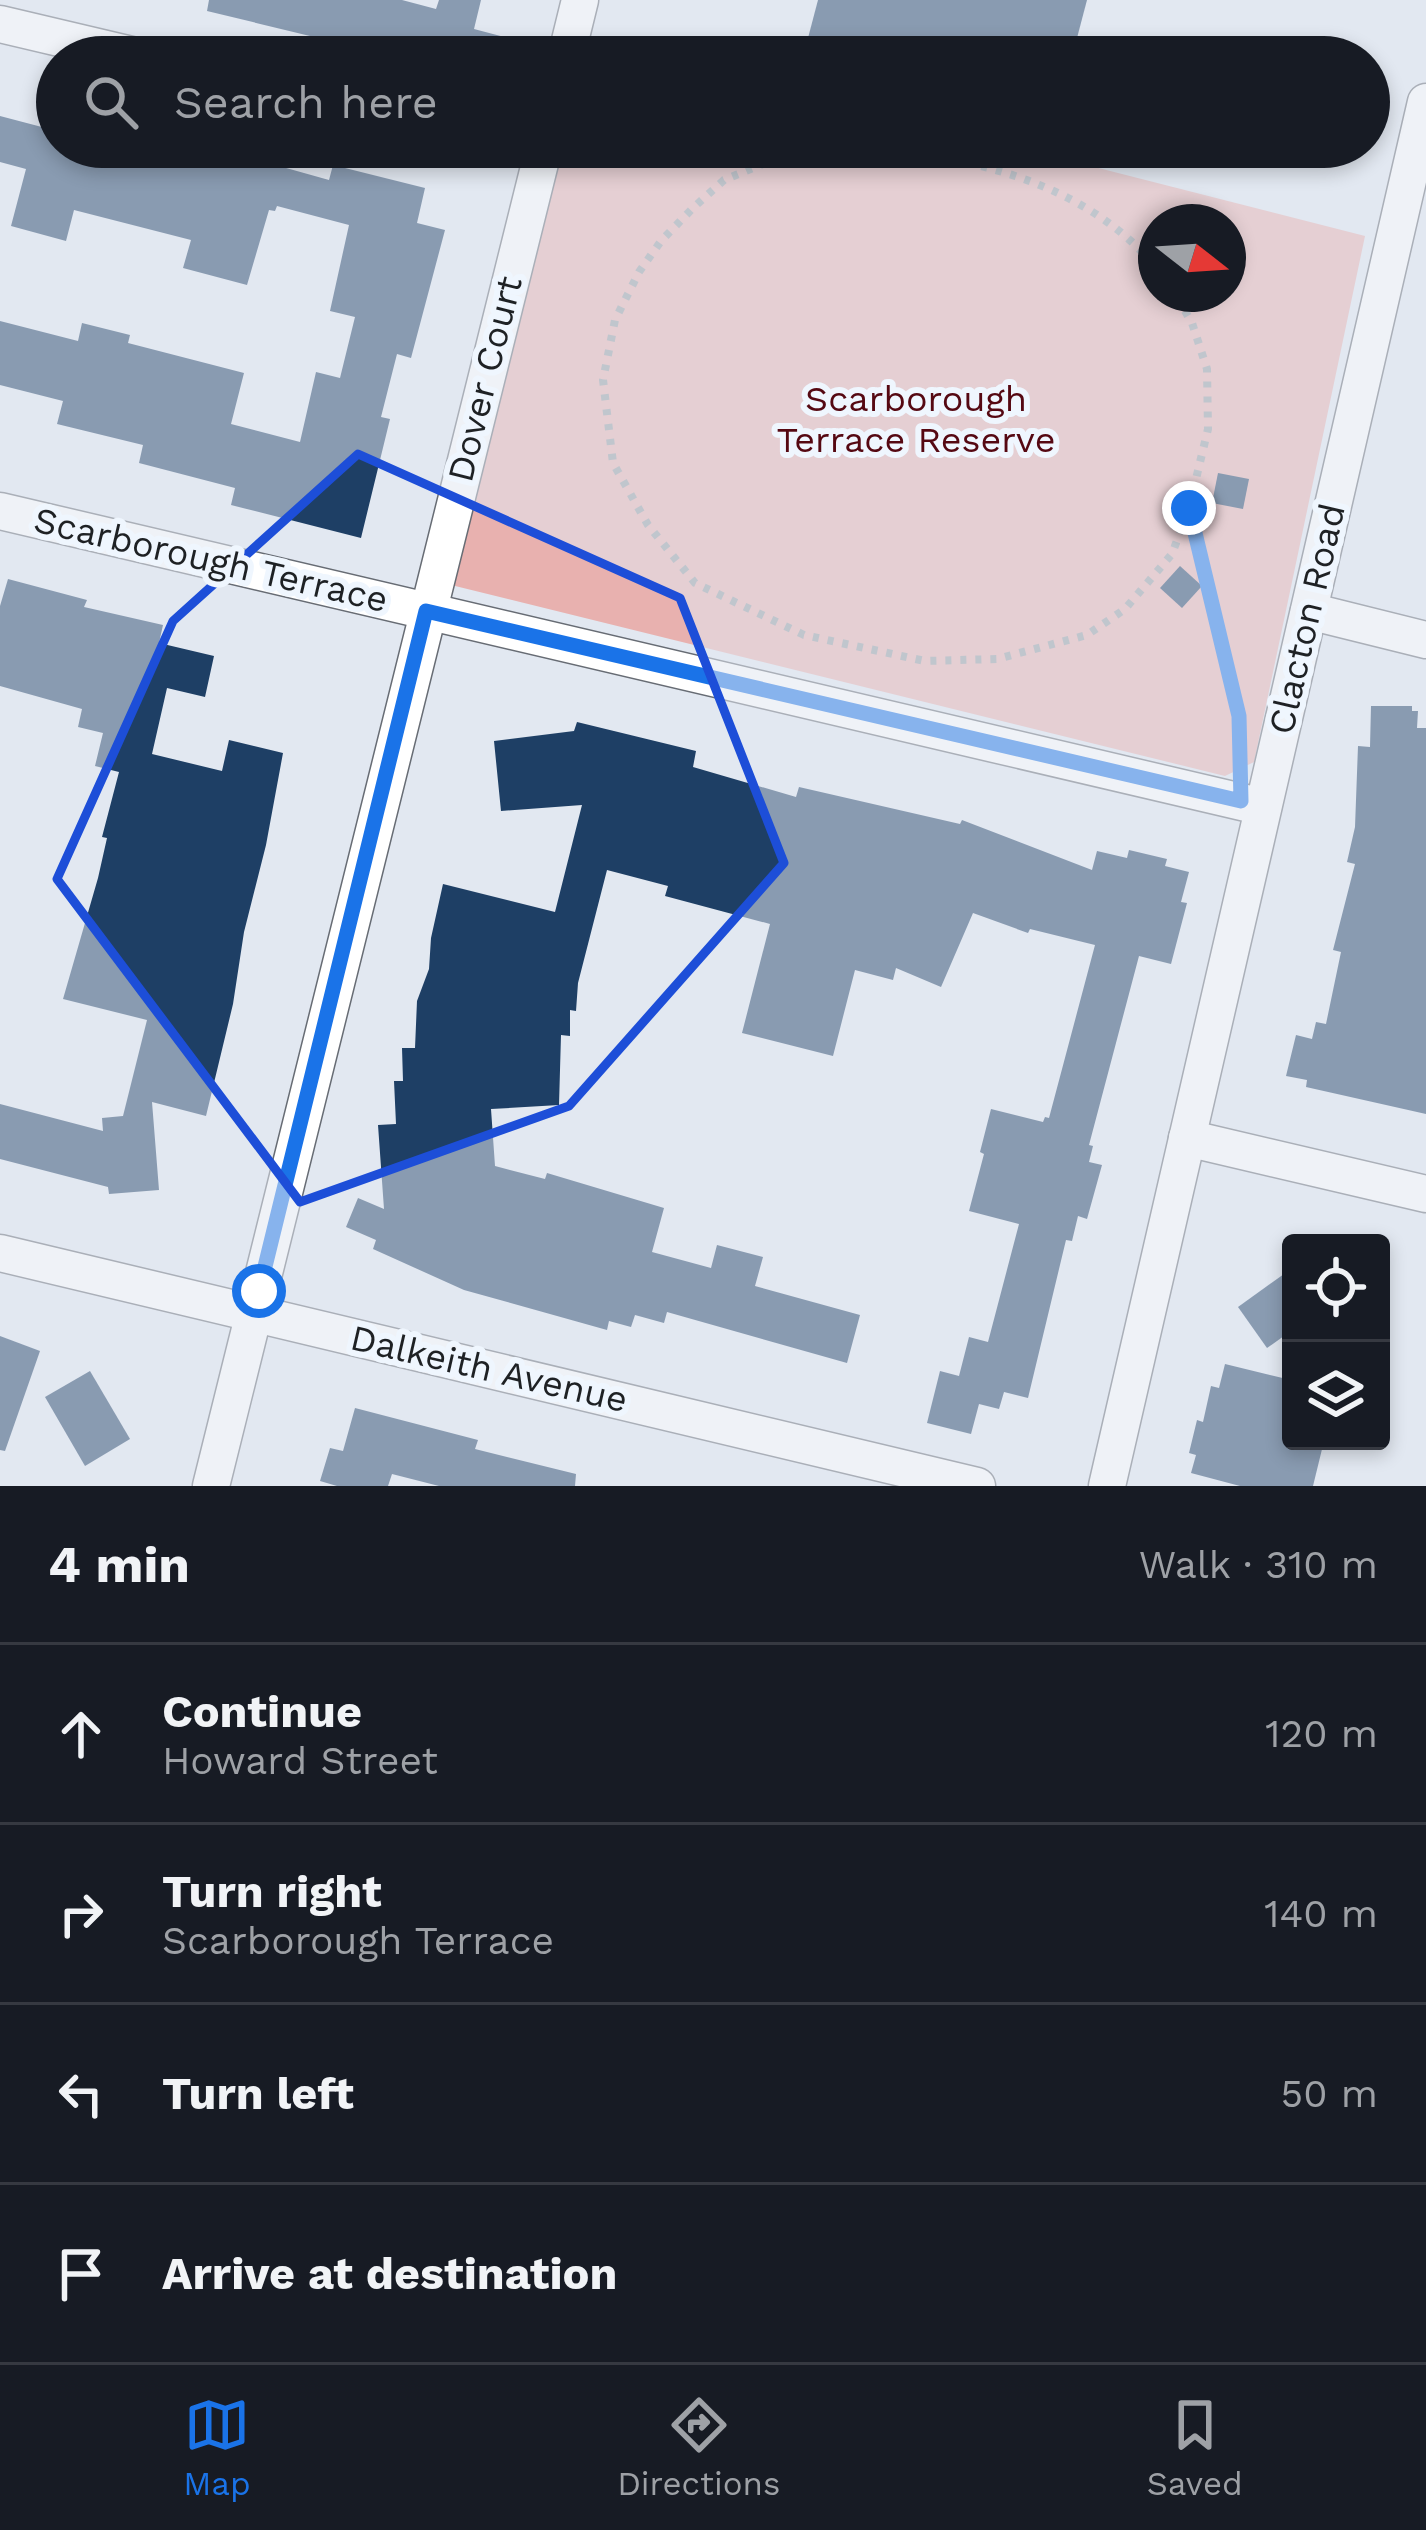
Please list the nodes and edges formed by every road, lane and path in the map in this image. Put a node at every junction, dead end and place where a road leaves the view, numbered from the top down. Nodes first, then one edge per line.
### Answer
1 (580, 0) edge
2 (0, 24) edge
3 (51, 36) edge
4 (571, 36) edge
5 (1426, 102) edge
6 (531, 168) edge
7 (753, 168) edge
8 (975, 168) edge
9 (1138, 247) edge
10 (1186, 312) edge
11 (1189, 508) junction
12 (0, 511) edge
13 (426, 611) junction
14 (1309, 611) junction
15 (1426, 640) edge
16 (1240, 737) dead end
17 (1263, 806) junction
18 (1187, 1138) junction
19 (1426, 1194) edge
20 (0, 1253) edge
21 (253, 1312) junction
22 (212, 1486) edge
23 (977, 1486) edge
24 (1107, 1486) edge

1 - 4 street
2 - 3 street
5 - 14 street, Clacton Road
6 - 13 street, Dover Court
7 - 11 path
8 - 9 path
10 - 11 path
11 - 16 path
12 - 13 street, Scarborough Terrace
13 - 17 street, Scarborough Terrace
13 - 21 street, Dover Court
14 - 15 street
14 - 17 street, Clacton Road
17 - 18 street, Clacton Road
18 - 19 street
18 - 24 street, Clacton Road
20 - 21 street, Dalkeith Avenue
21 - 22 street, Dover Court
21 - 23 street, Dalkeith Avenue

